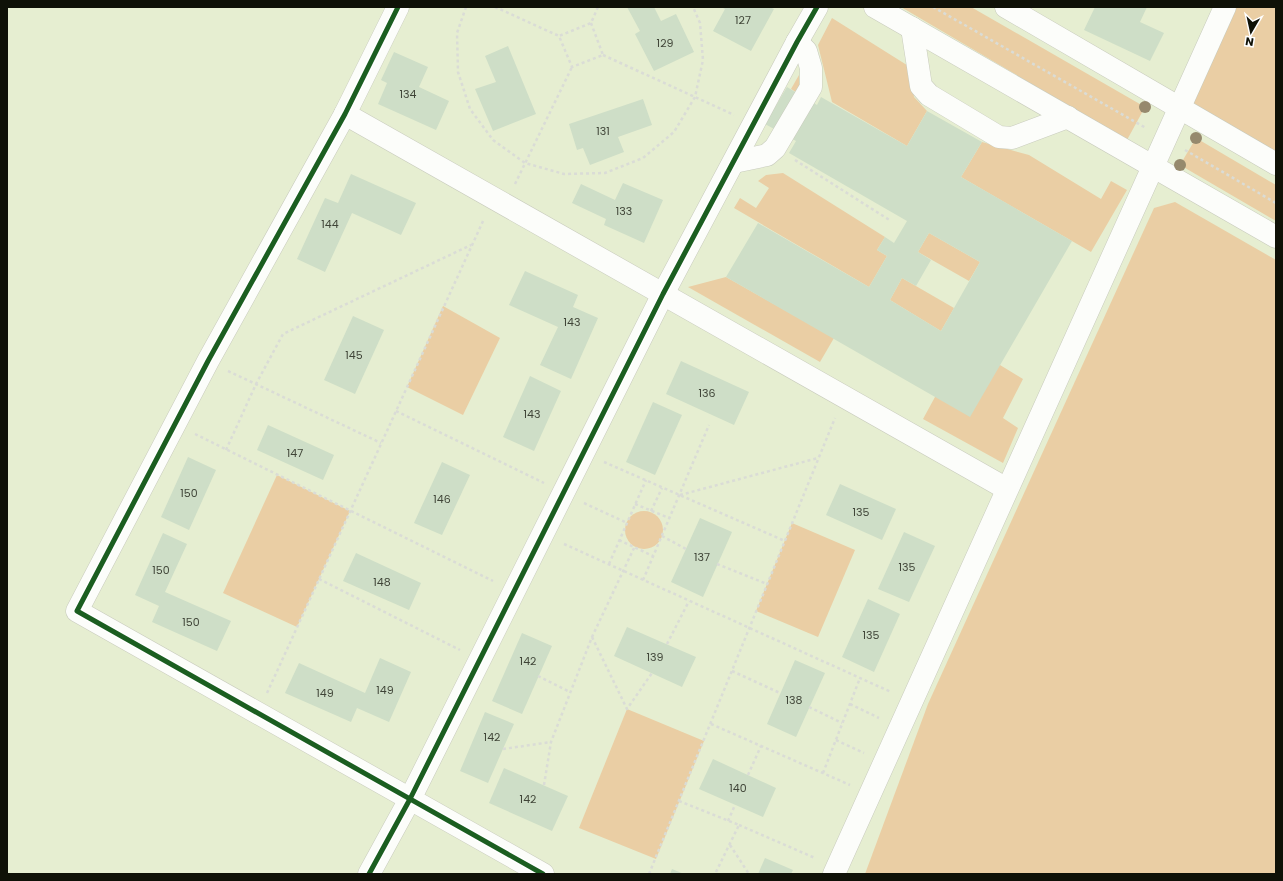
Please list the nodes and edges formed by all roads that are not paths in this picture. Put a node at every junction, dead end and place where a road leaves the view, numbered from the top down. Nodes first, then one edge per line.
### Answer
1 (398, 7) edge
2 (817, 7) edge
3 (875, 7) edge
4 (1006, 7) edge
5 (1225, 7) edge
6 (912, 28) junction
7 (797, 42) junction
8 (1179, 107) junction
9 (345, 114) junction
10 (1068, 117) junction
11 (734, 162) junction
12 (1276, 164) edge
13 (1152, 165) junction
14 (1276, 237) edge
15 (663, 294) junction
16 (1007, 489) junction
17 (410, 799) junction
18 (836, 871) edge
19 (369, 874) edge
20 (542, 874) edge

1 - 9 street
2 - 7 street
3 - 6 street
4 - 8 street
5 - 8 street
6 - 10 street
6 - 10 street
7 - 11 street
7 - 11 street
8 - 12 street
8 - 13 street
9 - 15 street
9 - 17 street
10 - 13 street
11 - 15 street
13 - 14 street
13 - 16 street
15 - 16 street
15 - 17 street
16 - 18 street
17 - 19 street
17 - 20 street

